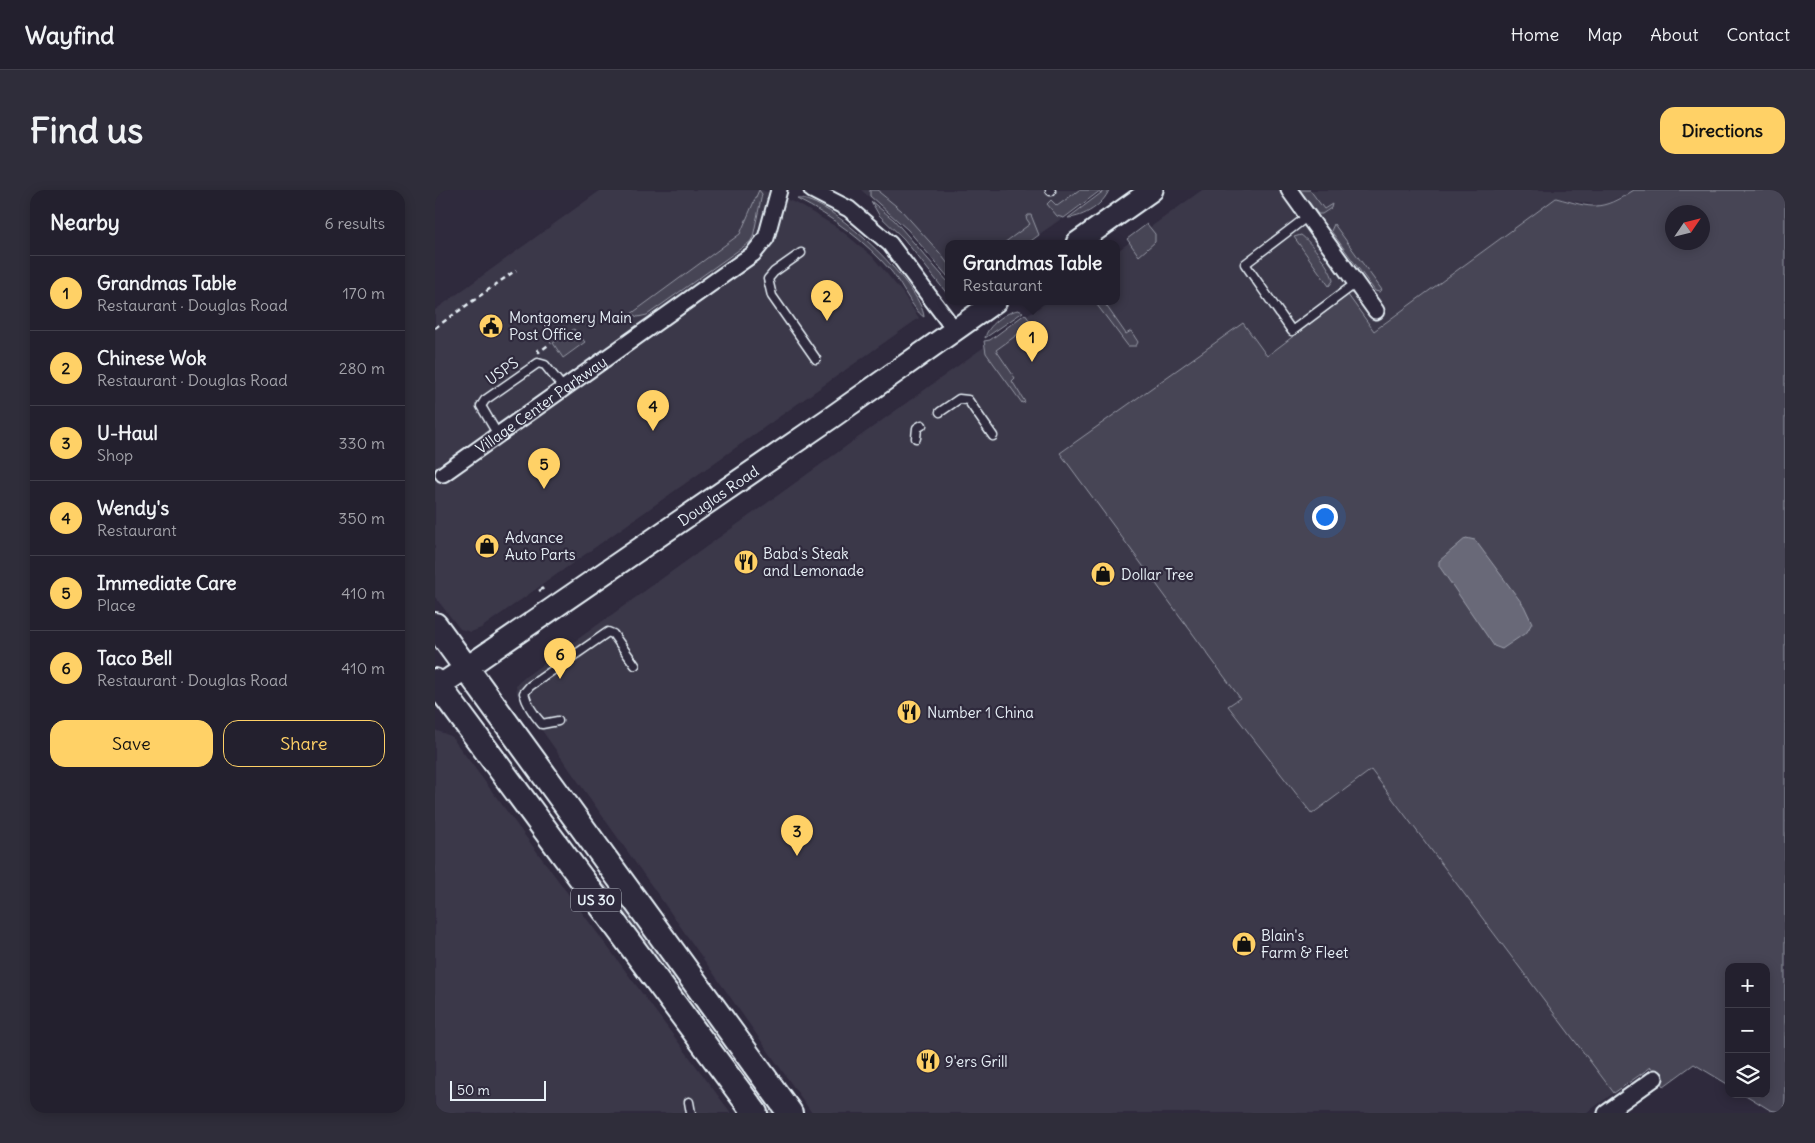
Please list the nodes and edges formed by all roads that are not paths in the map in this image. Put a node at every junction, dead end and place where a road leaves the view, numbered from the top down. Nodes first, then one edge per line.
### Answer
1 (779, 190) edge
2 (812, 190) edge
3 (1152, 190) edge
4 (1289, 190) edge
5 (1308, 216) junction
6 (1081, 240) edge
7 (801, 253) dead end
8 (1357, 283) junction
9 (990, 305) edge
10 (1376, 311) dead end
11 (954, 330) junction
12 (816, 359) dead end
13 (564, 389) junction
14 (940, 412) dead end
15 (921, 425) dead end
16 (498, 435) junction
17 (993, 436) dead end
18 (916, 438) dead end
19 (443, 474) dead end
20 (435, 625) edge
21 (635, 665) dead end
22 (466, 668) junction
23 (436, 687) edge
24 (558, 721) dead end
25 (1655, 1078) dead end
26 (689, 1102) dead end
27 (691, 1113) edge
28 (755, 1113) edge
29 (790, 1113) edge
30 (1607, 1113) edge

1 - 13 street, Village Center Parkway
2 - 11 street
3 - 6 street
4 - 5 street
5 - 8 street
5 - 8 lane
7 - 12 lane
8 - 10 street
9 - 11 street, Douglas Road
11 - 22 street, Douglas Road
13 - 16 street, Village Center Parkway
13 - 16 lane, USPS
14 - 17 lane
15 - 18 lane
16 - 19 street, Village Center Parkway
20 - 22 main road, US 30
21 - 24 lane
22 - 23 street, Douglas Road
22 - 29 main road, US 30
23 - 28 main road, US 30
25 - 30 street
26 - 27 lane

